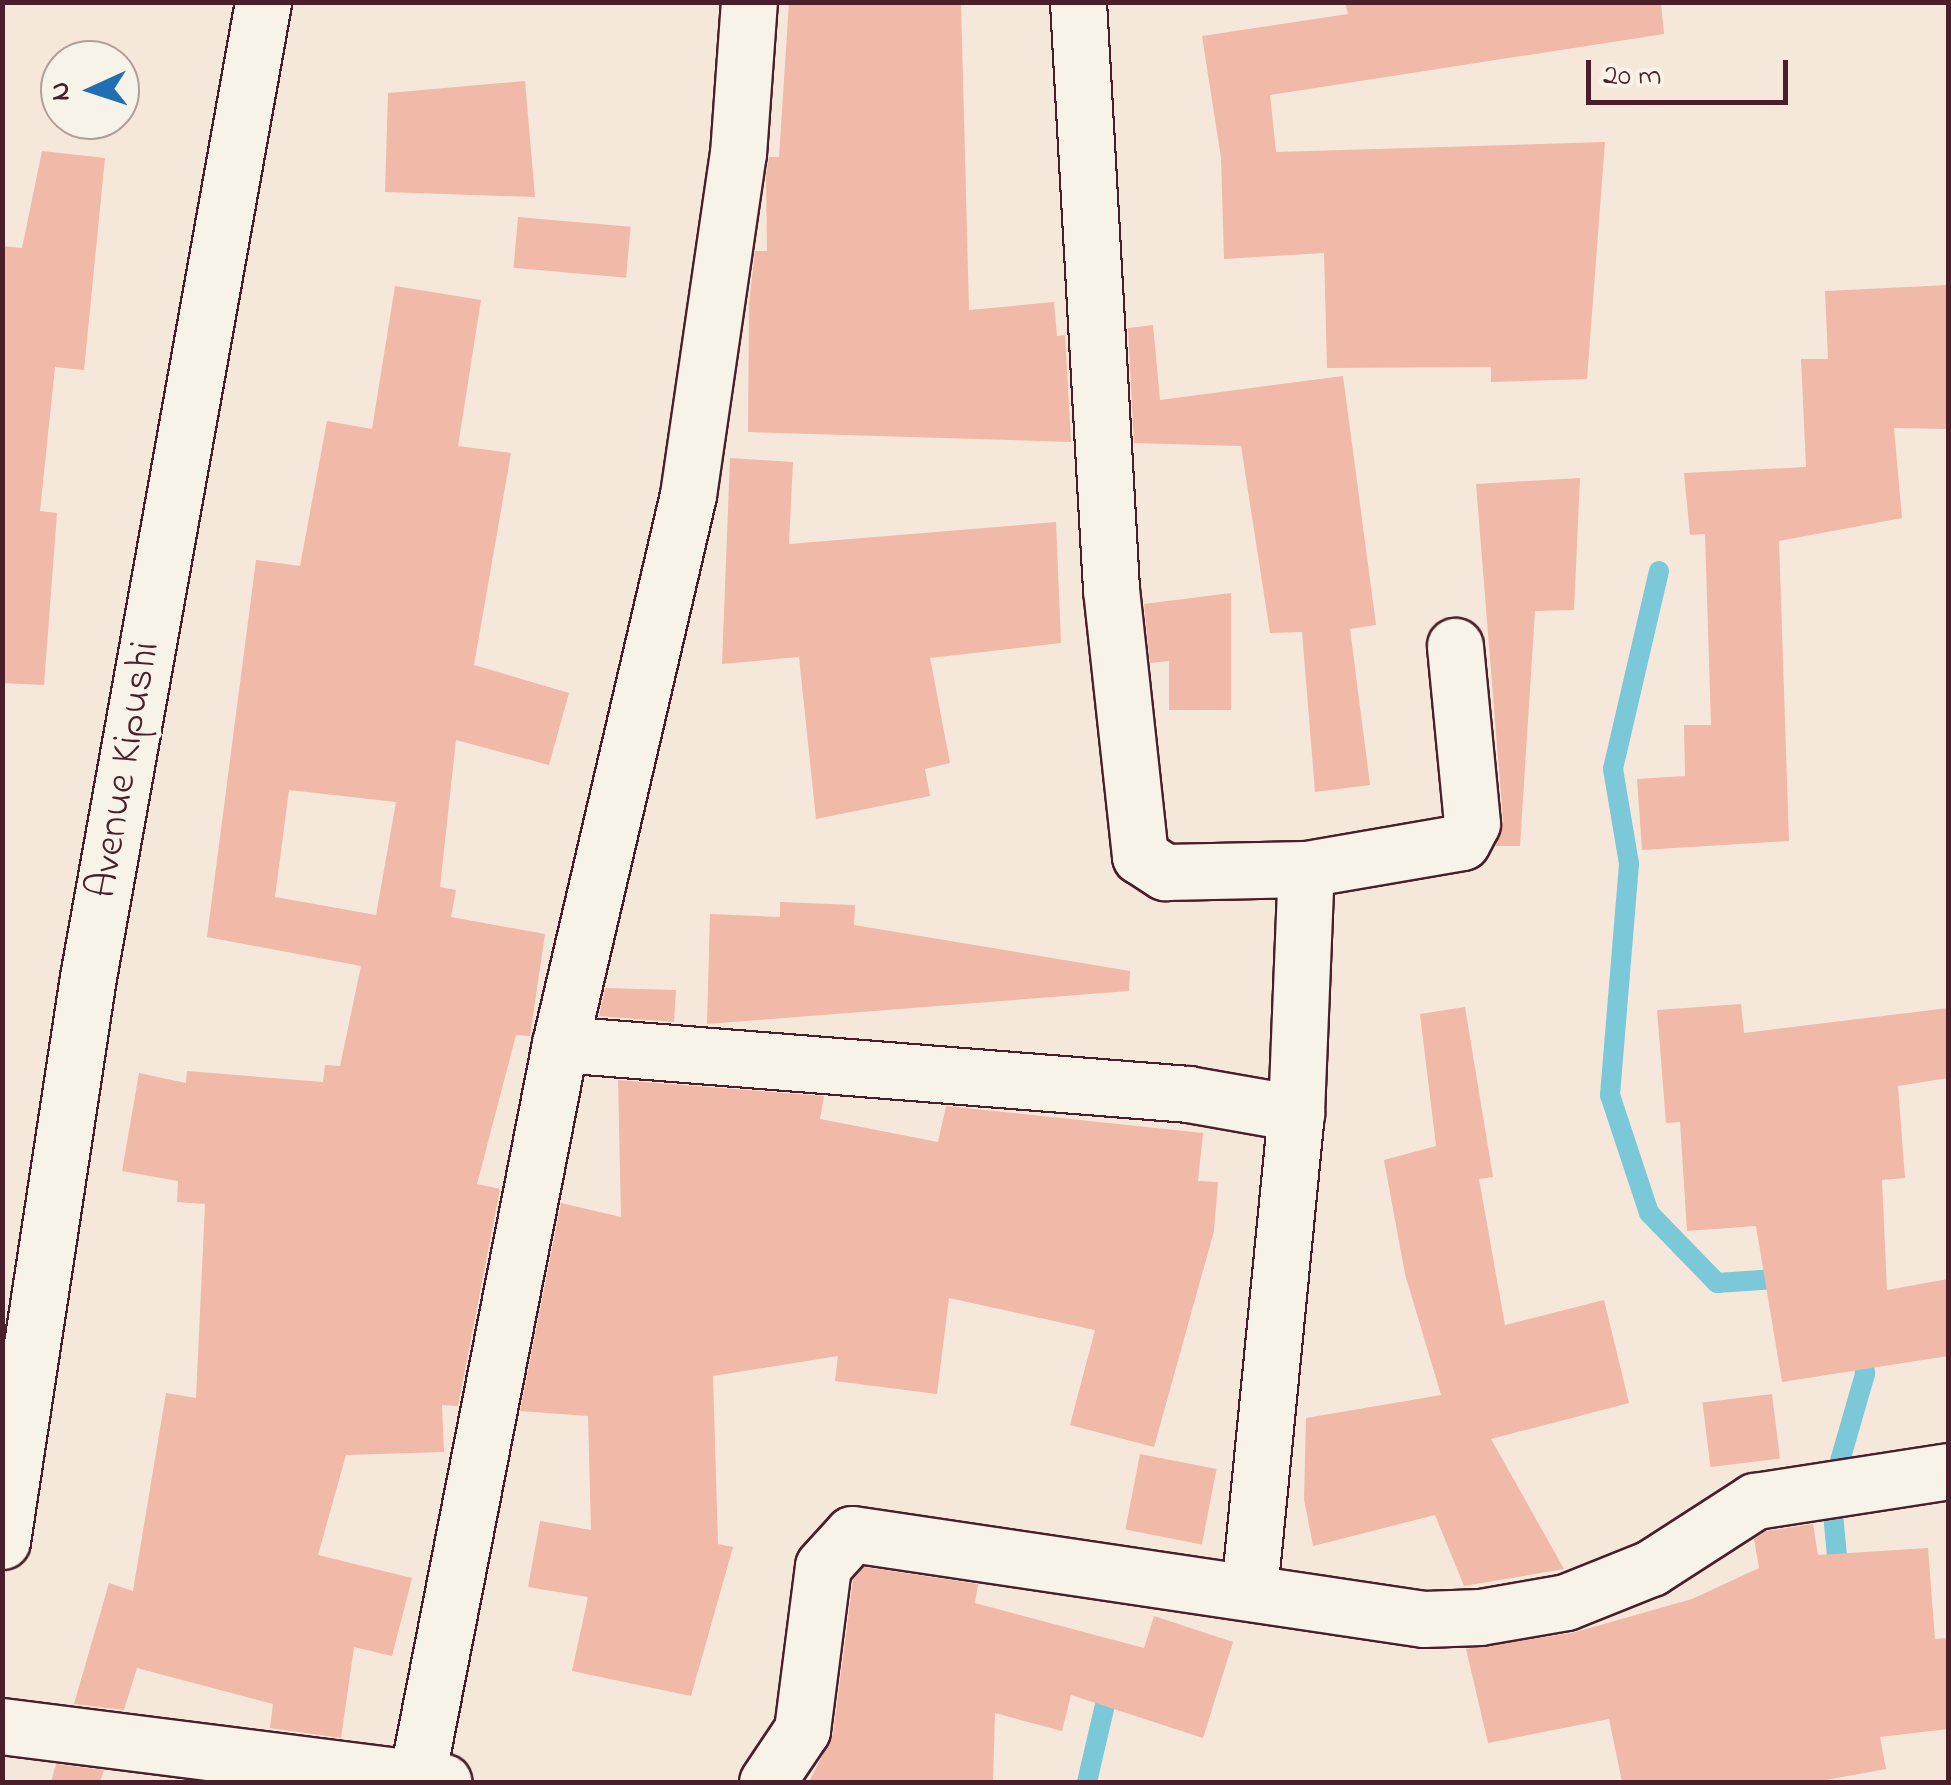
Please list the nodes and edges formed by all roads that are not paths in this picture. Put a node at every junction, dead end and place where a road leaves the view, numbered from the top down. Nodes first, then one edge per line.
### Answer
1 (263, 2) edge
2 (749, 2) edge
3 (1078, 2) edge
4 (1455, 646) dead end
5 (1306, 869) junction
6 (560, 1044) junction
7 (1296, 1113) junction
8 (1948, 1471) edge
9 (2, 1541) edge
10 (1249, 1591) junction
11 (2, 1726) edge
12 (426, 1782) edge
13 (767, 1782) edge

1 - 9 street, Avenue Kipushi
2 - 6 street
3 - 5 street
4 - 5 street
5 - 7 street
6 - 7 street
6 - 12 street
7 - 10 street
8 - 10 street
10 - 13 street
11 - 12 street

